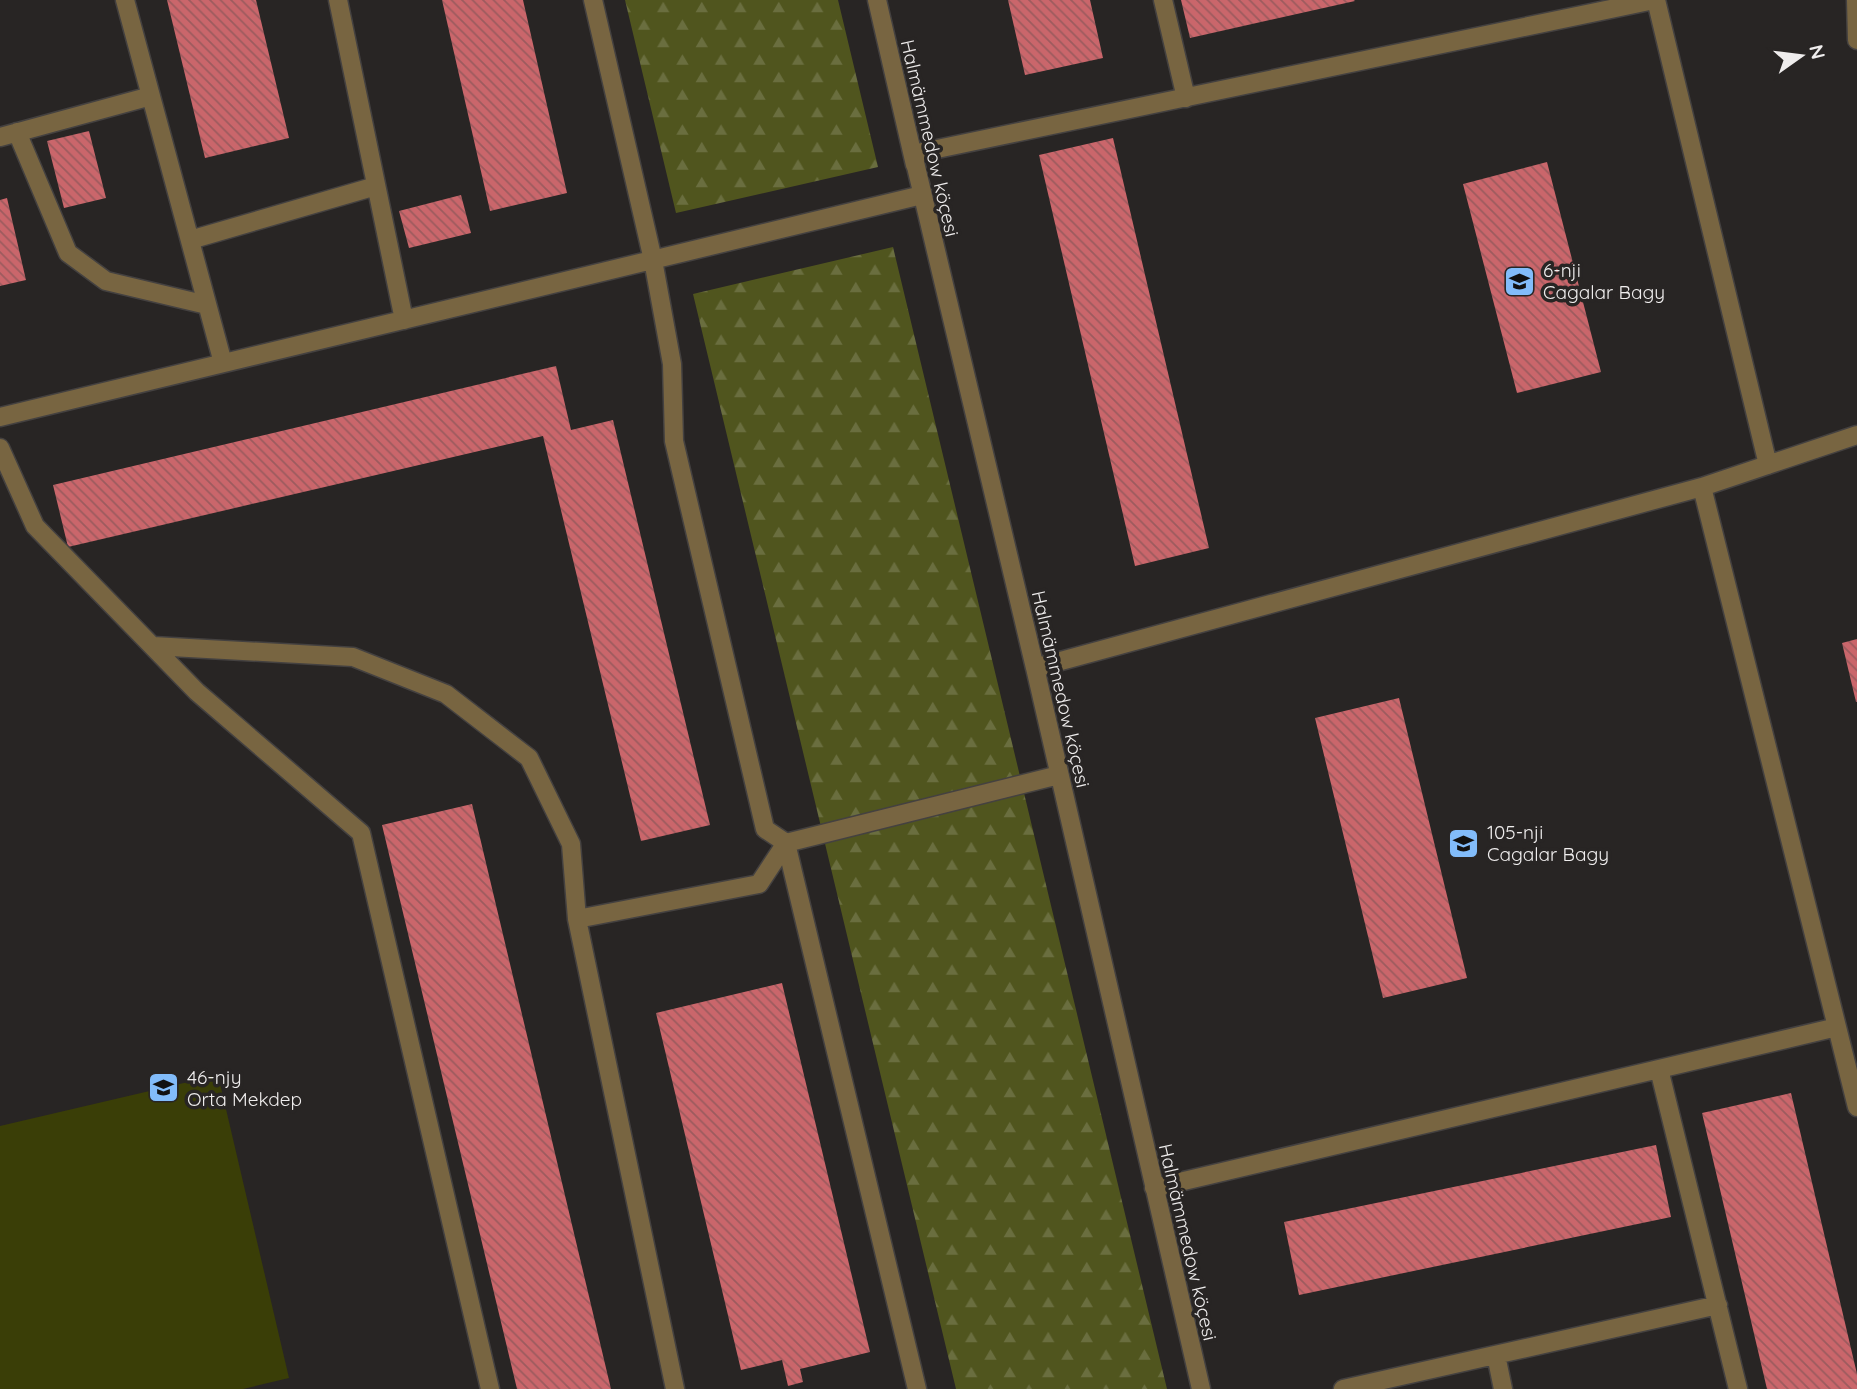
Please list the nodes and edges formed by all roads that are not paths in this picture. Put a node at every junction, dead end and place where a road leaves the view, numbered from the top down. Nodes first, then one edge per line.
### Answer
1 (125, 0) edge
2 (338, 0) edge
3 (593, 0) edge
4 (877, 0) edge
5 (1163, 0) edge
6 (1655, 0) edge
7 (1856, 0) edge
8 (1633, 2) edge
9 (1857, 40) edge
10 (151, 96) junction
11 (1186, 98) junction
12 (8, 134) edge
13 (913, 154) junction
14 (376, 186) junction
15 (922, 195) junction
16 (190, 240) junction
17 (653, 260) junction
18 (208, 305) junction
19 (404, 320) junction
20 (223, 363) junction
21 (0, 417) edge
22 (1857, 435) edge
23 (0, 448) edge
24 (1768, 465) junction
25 (1702, 487) junction
26 (1019, 601) junction
27 (153, 646) junction
28 (1035, 668) junction
29 (1059, 775) junction
30 (786, 843) junction
31 (577, 919) junction
32 (1837, 1027) junction
33 (1659, 1069) junction
34 (1857, 1107) edge
35 (1154, 1188) junction
36 (1718, 1305) junction
37 (1496, 1355) junction
38 (490, 1389) edge
39 (675, 1389) edge
40 (917, 1389) edge
41 (1201, 1389) edge
42 (1343, 1389) edge
43 (1503, 1389) edge
44 (1738, 1389) edge

1 - 10 street
2 - 14 street
3 - 17 street
4 - 13 street, Halmämmedow köçesi
5 - 11 street
6 - 8 street
6 - 24 street
7 - 9 street
8 - 11 street
10 - 12 street
10 - 16 street
11 - 13 street
12 - 18 street
13 - 15 street, Halmämmedow köçesi
13 - 26 street
14 - 16 street
14 - 19 street
15 - 17 street
15 - 26 street, Halmämmedow köçesi
16 - 18 street
17 - 19 street
17 - 30 street
18 - 20 street
19 - 20 street
20 - 21 street
22 - 24 street
23 - 27 street
24 - 25 street
25 - 28 street
25 - 32 street
26 - 28 street, Halmämmedow köçesi
27 - 31 street
27 - 38 street
28 - 29 street, Halmämmedow köçesi
29 - 30 street
29 - 35 street, Halmämmedow köçesi
30 - 31 street
30 - 40 street
31 - 39 street
32 - 33 street
32 - 34 street
33 - 35 street
33 - 36 street
35 - 41 street, Halmämmedow köçesi
36 - 37 street
36 - 44 street
37 - 42 street
37 - 43 street

